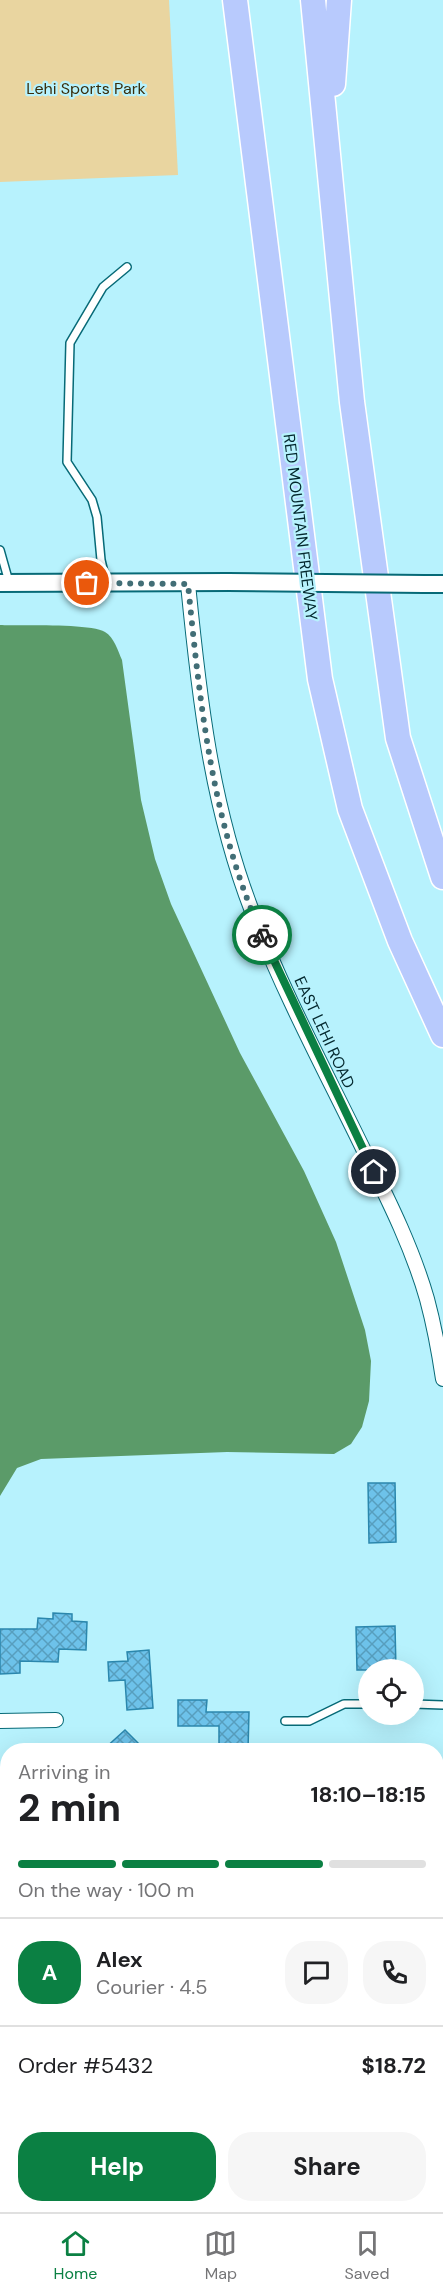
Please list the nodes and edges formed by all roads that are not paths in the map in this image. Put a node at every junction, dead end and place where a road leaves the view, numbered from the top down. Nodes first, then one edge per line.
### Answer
1 (226, 0) edge
2 (235, 0) edge
3 (313, 0) edge
4 (339, 0) edge
5 (327, 138) junction
6 (255, 152) junction
7 (127, 267) dead end
8 (0, 550) edge
9 (4, 583) edge
10 (107, 583) junction
11 (188, 584) junction
12 (443, 584) edge
13 (443, 877) edge
14 (443, 1035) edge
15 (443, 1379) edge
16 (358, 1704) edge
17 (424, 1704) edge
18 (443, 1705) edge
19 (56, 1720) dead end
20 (0, 1721) edge
21 (285, 1721) dead end

1 - 6 highway
2 - 6 highway, RED MOUNTAIN FREEWAY
3 - 5 highway
4 - 5 highway
5 - 13 highway
6 - 14 highway, RED MOUNTAIN FREEWAY
7 - 10 lane
8 - 9 lane
9 - 10 street
10 - 11 street
11 - 12 street, bridge
11 - 15 street, EAST LEHI ROAD
16 - 21 lane
17 - 18 lane
19 - 20 street

